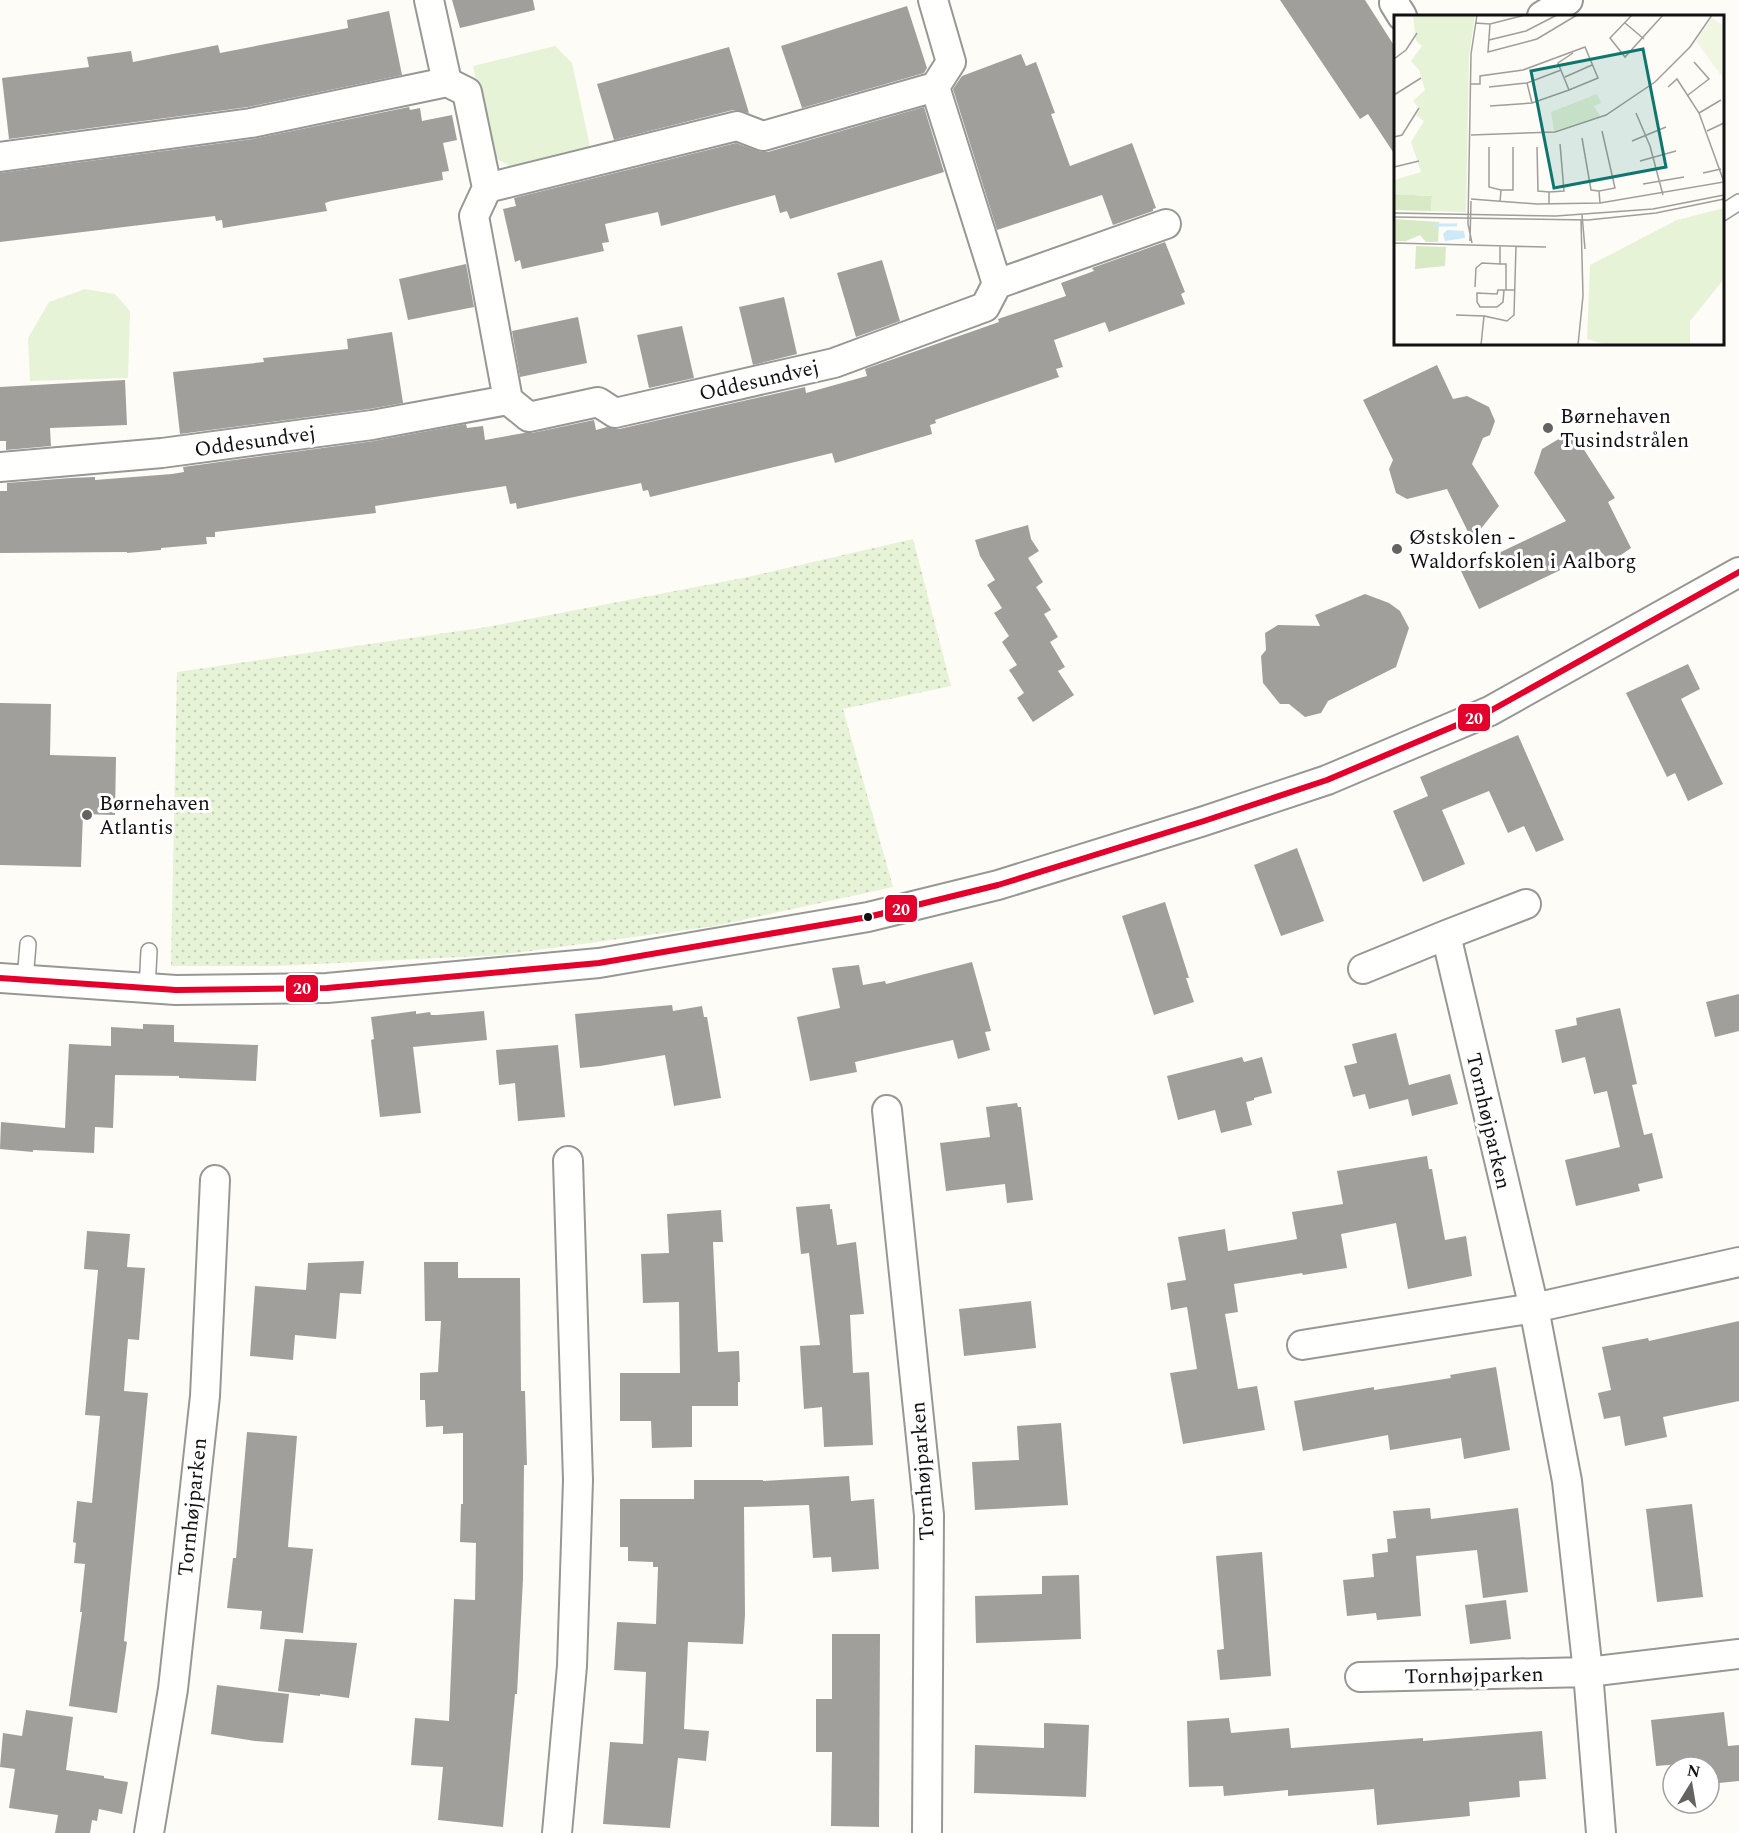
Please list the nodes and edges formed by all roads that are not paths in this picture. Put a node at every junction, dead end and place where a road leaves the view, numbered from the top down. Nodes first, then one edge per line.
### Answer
1 (429, 0) edge
2 (933, 0) edge
3 (1395, 0) edge
4 (1568, 0) edge
5 (1401, 15) edge
6 (1544, 15) edge
7 (447, 82) junction
8 (935, 87) junction
9 (0, 157) edge
10 (487, 188) junction
11 (1739, 202) edge
12 (1724, 212) edge
13 (1166, 224) dead end
14 (997, 284) junction
15 (508, 400) junction
16 (0, 468) edge
17 (1739, 572) edge
18 (1526, 904) dead end
19 (1446, 934) junction
20 (28, 944) dead end
21 (149, 951) dead end
22 (1363, 969) dead end
23 (13, 979) edge
24 (147, 989) junction
25 (887, 1110) dead end
26 (568, 1161) dead end
27 (215, 1180) dead end
28 (1739, 1262) edge
29 (1534, 1308) junction
30 (1302, 1345) dead end
31 (1739, 1654) edge
32 (1588, 1672) junction
33 (1360, 1677) dead end
34 (149, 1833) edge
35 (557, 1833) edge
36 (927, 1833) edge
37 (1601, 1833) edge

1 - 7 street
2 - 8 street
3 - 5 street
4 - 6 street
7 - 9 street
7 - 10 street
8 - 10 street
8 - 14 street
10 - 15 street
11 - 12 lane
13 - 14 street
14 - 15 street, Oddesundvej
15 - 16 street, Oddesundvej
17 - 24 street
18 - 19 street
19 - 22 street
19 - 29 street, Tornhøjparken
20 - 23 lane
21 - 24 lane
23 - 24 street
25 - 36 street, Tornhøjparken
26 - 35 street
27 - 34 street, Tornhøjparken
28 - 29 street
29 - 30 street
29 - 32 street, Tornhøjparken
31 - 32 street, Tornhøjparken
32 - 33 street, Tornhøjparken
32 - 37 street, Tornhøjparken

